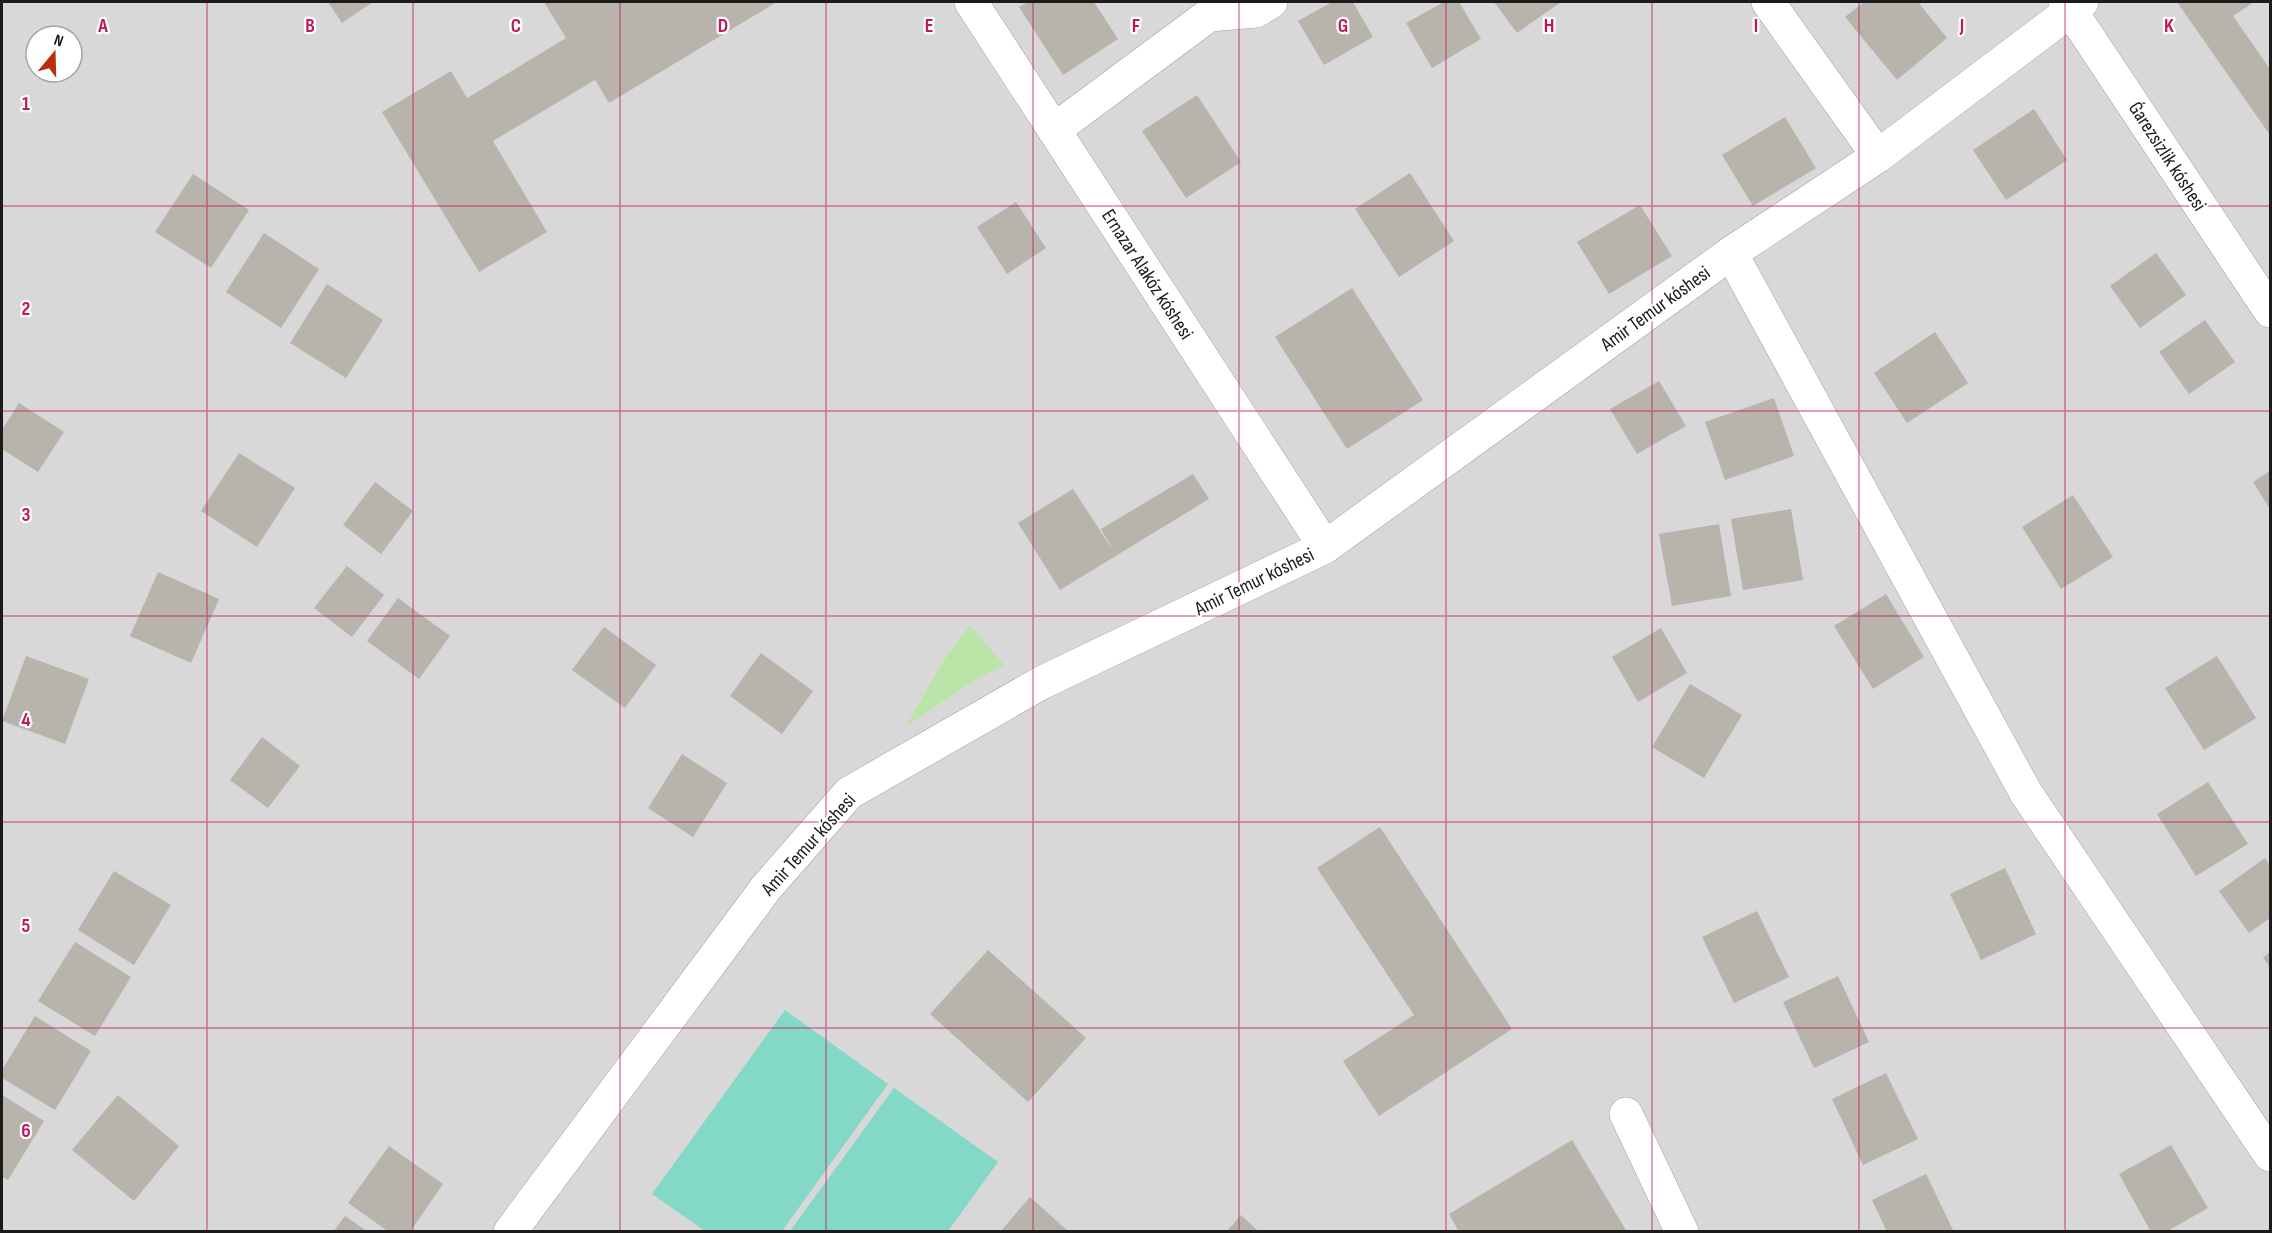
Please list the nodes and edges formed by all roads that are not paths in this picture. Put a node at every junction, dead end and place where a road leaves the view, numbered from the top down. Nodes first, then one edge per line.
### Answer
1 (971, 2) edge
2 (1768, 2) edge
3 (2073, 4) edge
4 (1260, 5) edge
5 (1054, 130) junction
6 (1878, 156) junction
7 (1731, 253) junction
8 (2271, 311) edge
9 (1325, 547) junction
10 (1626, 1114) dead end
11 (2271, 1155) edge
12 (510, 1232) edge
13 (1682, 1232) edge

1 - 5 street, Ernazar Alakóz kóshesi
2 - 6 street
3 - 6 street, Amir Temur kóshesi
3 - 8 street, Ǵarezsizlik kóshesi
4 - 5 street
5 - 9 street, Ernazar Alakóz kóshesi
6 - 7 street, Amir Temur kóshesi
7 - 9 street, Amir Temur kóshesi
7 - 11 street
9 - 12 street, Amir Temur kóshesi
10 - 13 street

